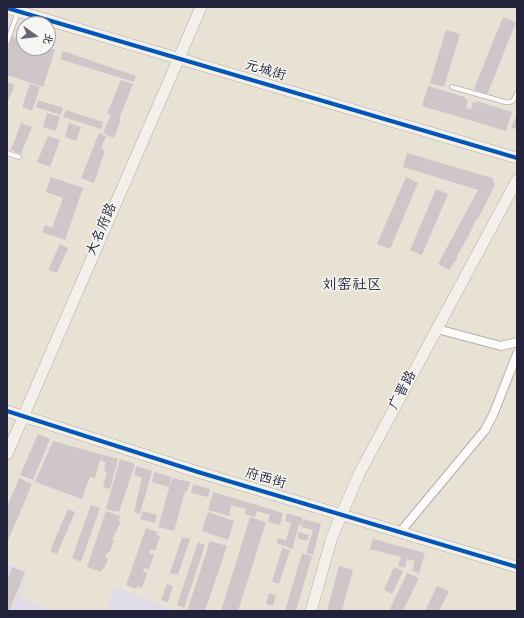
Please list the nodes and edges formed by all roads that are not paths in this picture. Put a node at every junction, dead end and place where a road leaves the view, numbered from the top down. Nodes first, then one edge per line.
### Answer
1 (192, 7) edge
2 (201, 7) edge
3 (7, 8) edge
4 (18, 11) junction
5 (7, 42) edge
6 (174, 57) junction
7 (452, 87) dead end
8 (517, 93) edge
9 (7, 153) edge
10 (19, 157) dead end
11 (517, 158) edge
12 (517, 180) edge
13 (437, 329) junction
14 (517, 342) edge
15 (517, 354) edge
16 (16, 413) edge
17 (7, 435) edge
18 (7, 454) edge
19 (341, 513) junction
20 (401, 531) junction
21 (517, 567) edge
22 (311, 611) edge

1 - 6 street, 大名府路
2 - 6 street, 大名府路
3 - 4 street, 元城街
4 - 5 lane
4 - 6 street, 元城街
6 - 11 street, 元城街
6 - 16 street, 大名府路
7 - 8 lane
9 - 10 lane
12 - 13 street, 广晋路
13 - 14 street
13 - 19 street, 广晋路
15 - 20 street
16 - 17 street, 大名府路
16 - 18 street, 大名府路
16 - 19 street, 府西街
19 - 20 street, 府西街
19 - 22 street, 广晋路
20 - 21 street, 府西街

